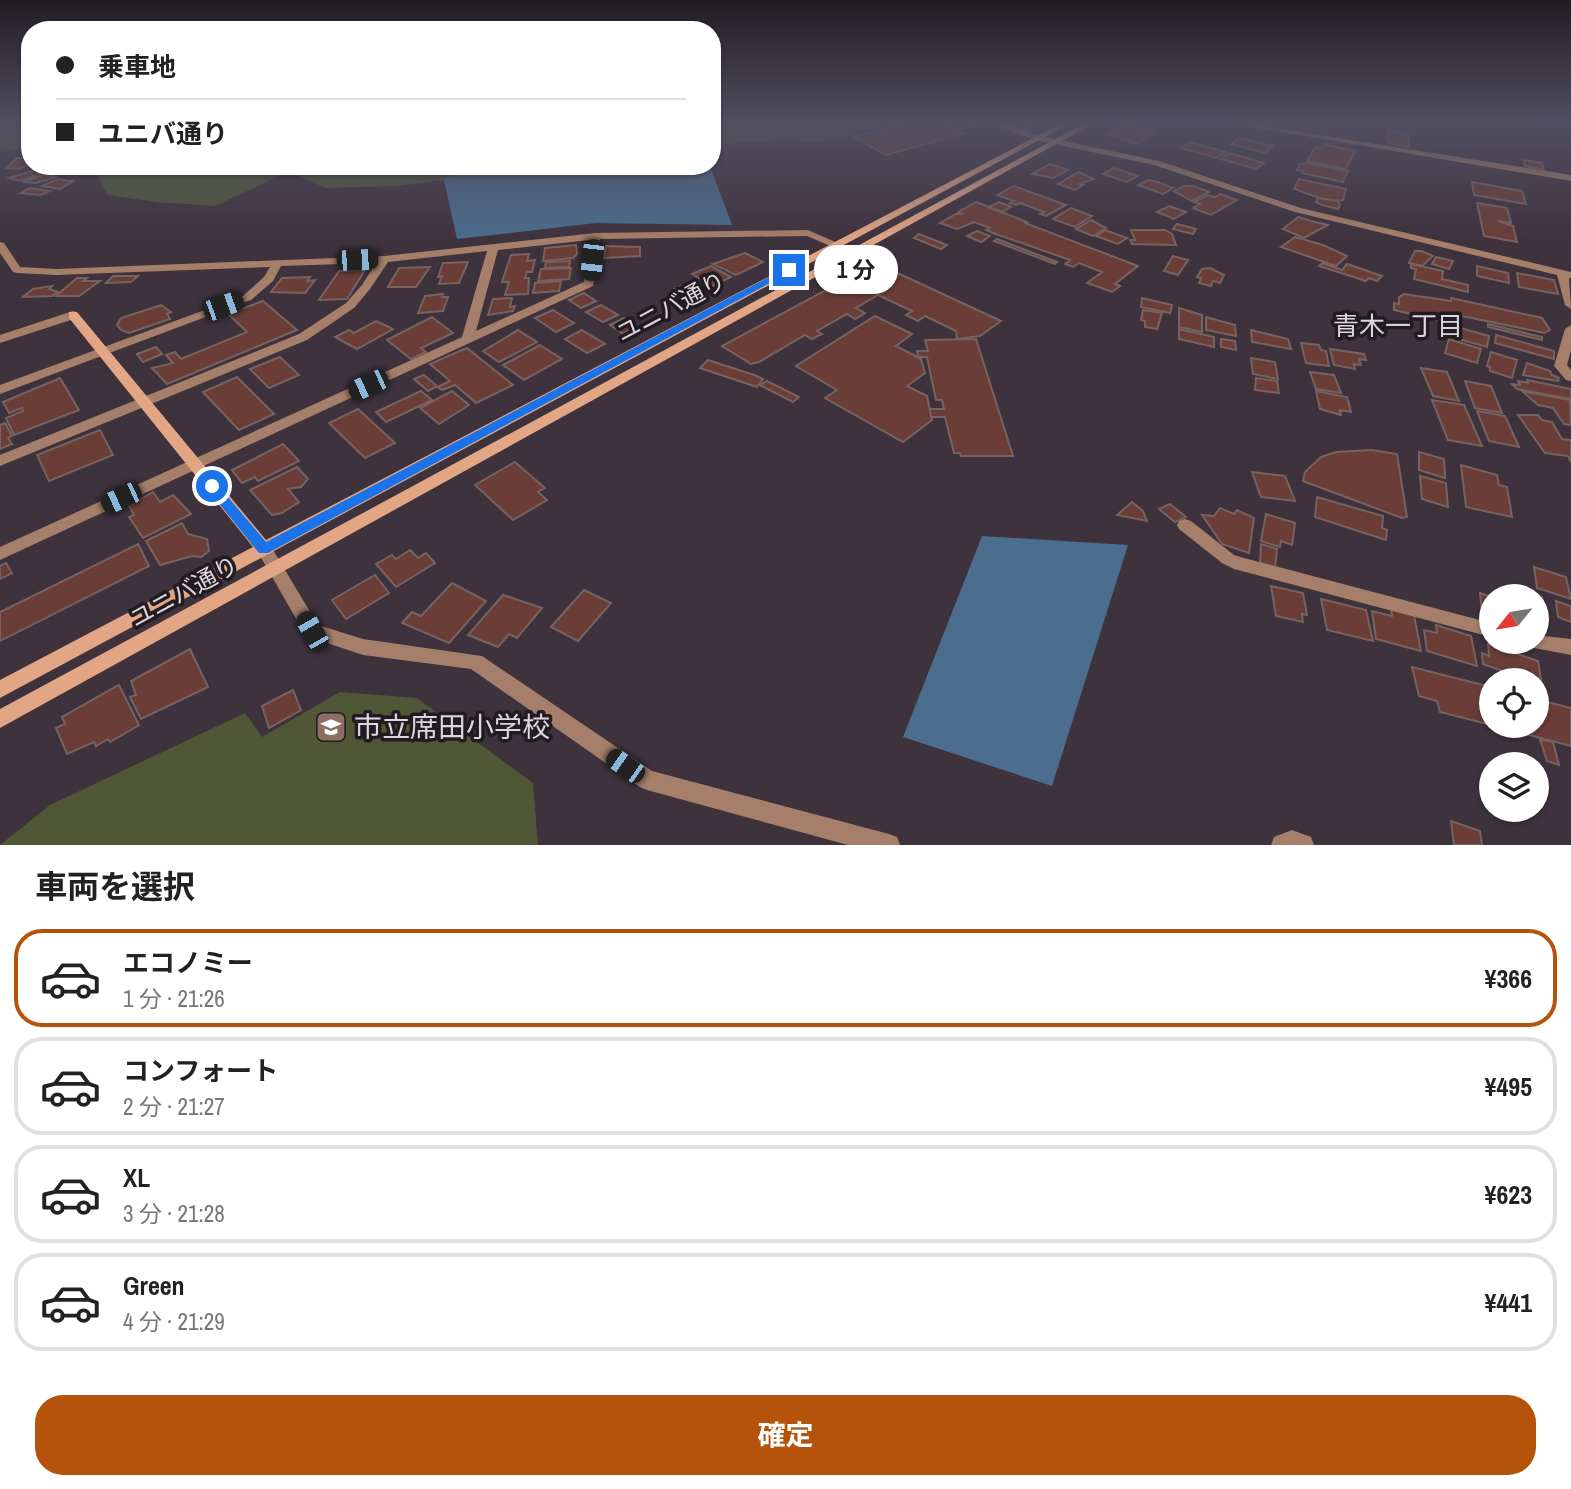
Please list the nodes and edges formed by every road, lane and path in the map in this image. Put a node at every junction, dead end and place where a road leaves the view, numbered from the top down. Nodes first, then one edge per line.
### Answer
1 (992, 162) edge
2 (1017, 162) edge
3 (1153, 162) edge
4 (1477, 162) edge
5 (1571, 178) edge
6 (594, 236) junction
7 (837, 245) junction
8 (1, 247) edge
9 (493, 247) junction
10 (853, 252) junction
11 (384, 259) junction
12 (278, 262) junction
13 (1566, 274) edge
14 (1571, 305) edge
15 (1571, 329) edge
16 (468, 339) junction
17 (0, 340) edge
18 (102, 350) junction
19 (1571, 377) edge
20 (0, 390) edge
21 (144, 402) junction
22 (0, 461) edge
23 (194, 464) junction
24 (1185, 525) dead end
25 (264, 549) junction
26 (0, 554) edge
27 (275, 568) junction
28 (1479, 627) edge
29 (1549, 644) edge
30 (1571, 646) edge
31 (0, 690) edge
32 (0, 719) edge
33 (877, 844) edge
34 (1282, 845) edge
35 (1303, 845) edge

1 - 7 street, ユニバ通り
2 - 10 street, ユニバ通り
3 - 13 street
4 - 5 street
6 - 7 street
6 - 9 street
6 - 16 street
7 - 10 street
7 - 25 street, ユニバ通り
8 - 12 street
9 - 11 street
9 - 16 street
10 - 27 street, ユニバ通り
11 - 12 street
11 - 21 street
12 - 18 street
13 - 14 street
15 - 19 street
16 - 23 street
17 - 18 street
18 - 20 street
18 - 21 street
21 - 22 street
21 - 23 street
23 - 25 street
23 - 26 street
24 - 28 street
25 - 27 street
25 - 31 street, ユニバ通り
27 - 32 street, ユニバ通り
27 - 33 street
29 - 30 street
34 - 35 street

